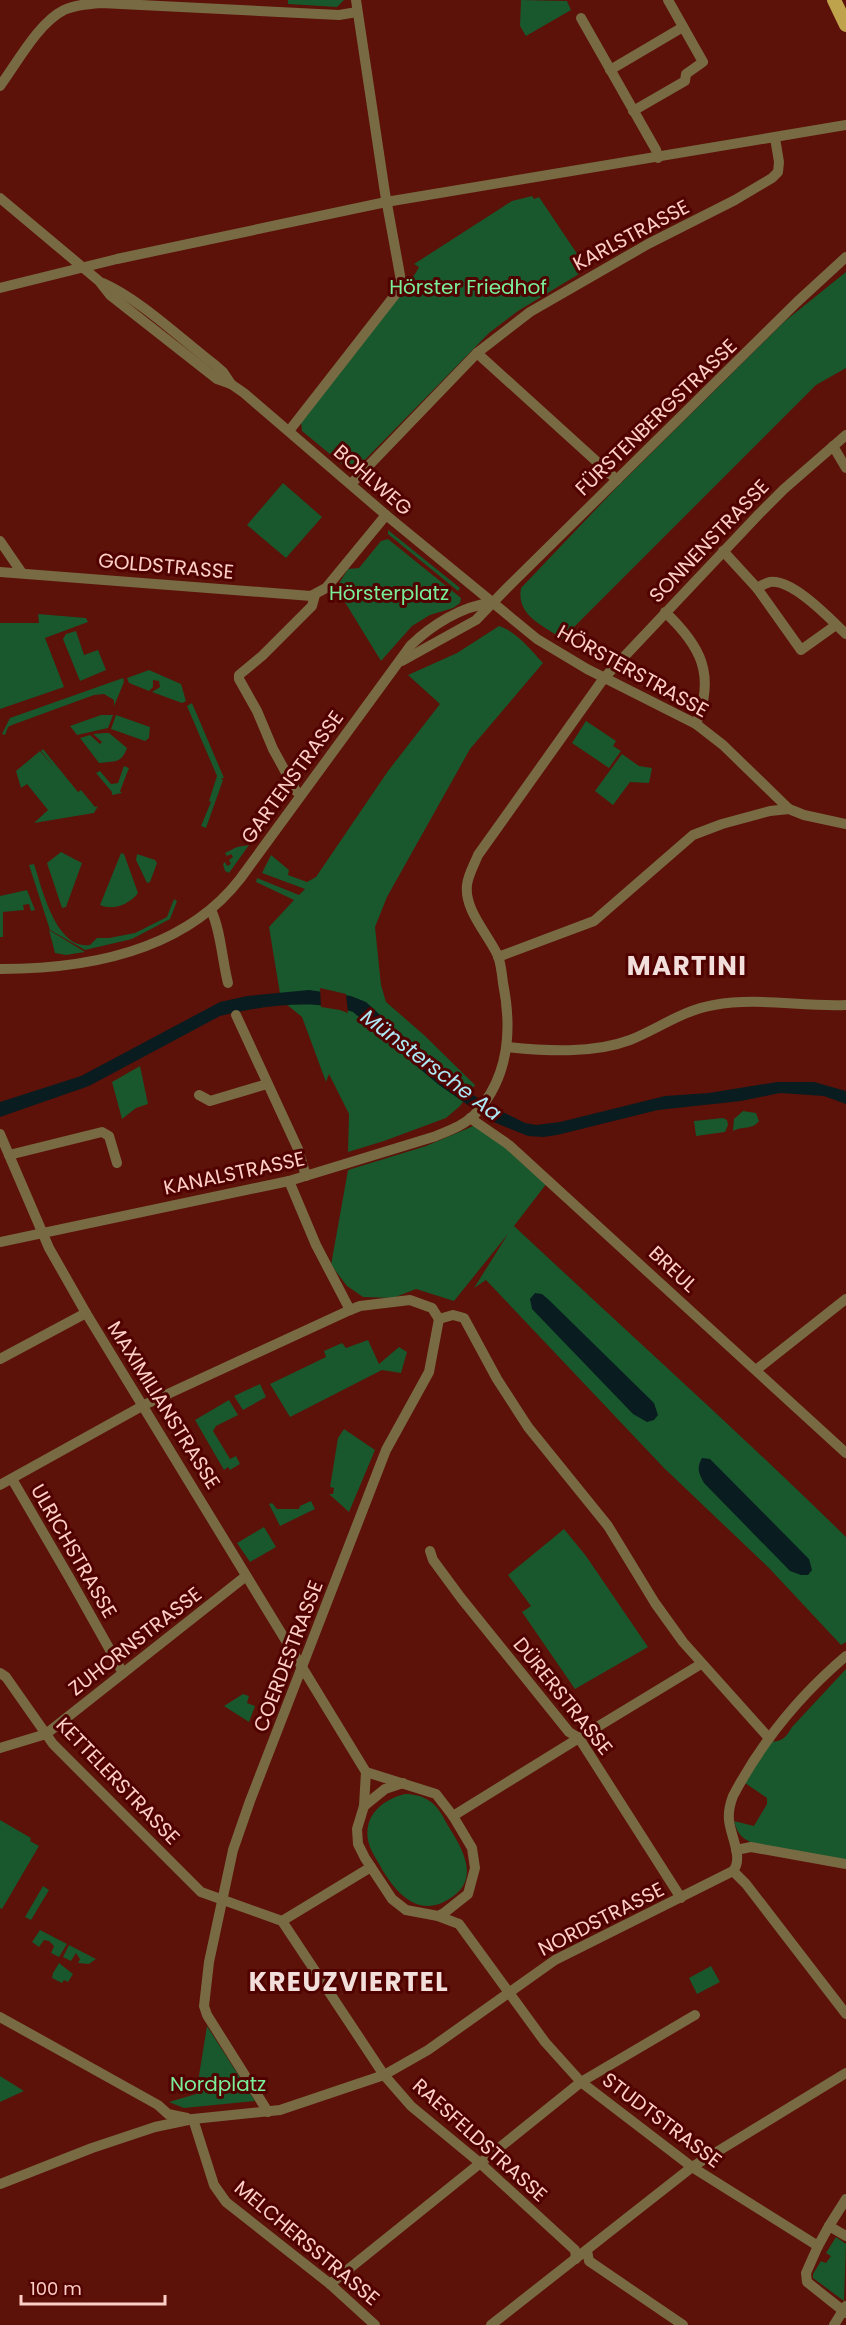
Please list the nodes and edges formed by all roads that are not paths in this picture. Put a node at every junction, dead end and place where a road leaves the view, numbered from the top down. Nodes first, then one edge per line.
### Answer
1 (356, 0) edge
2 (668, 0) edge
3 (834, 0) edge
4 (62, 4) edge
5 (357, 12) junction
6 (581, 18) dead end
7 (846, 25) edge
8 (683, 27) junction
9 (610, 70) junction
10 (0, 86) edge
11 (633, 111) junction
12 (846, 125) edge
13 (776, 138) junction
14 (658, 158) junction
15 (0, 198) edge
16 (386, 202) junction
17 (846, 257) edge
18 (83, 268) junction
19 (0, 288) edge
20 (477, 353) junction
21 (289, 431) junction
22 (846, 435) edge
23 (833, 446) junction
24 (846, 468) edge
25 (616, 478) junction
26 (351, 484) junction
27 (386, 515) junction
28 (0, 541) edge
29 (723, 551) junction
30 (0, 572) edge
31 (22, 573) junction
32 (757, 588) junction
33 (315, 595) junction
34 (491, 603) junction
35 (665, 612) junction
36 (836, 625) junction
37 (846, 634) edge
38 (604, 678) junction
39 (696, 724) junction
40 (301, 795) junction
41 (789, 808) junction
42 (846, 824) edge
43 (211, 910) junction
44 (498, 957) junction
45 (0, 969) edge
46 (228, 983) dead end
47 (846, 1005) edge
48 (236, 1015) dead end
49 (507, 1047) junction
50 (267, 1084) junction
51 (199, 1095) dead end
52 (474, 1115) junction
53 (0, 1134) edge
54 (9, 1155) junction
55 (117, 1163) dead end
56 (306, 1176) junction
57 (289, 1181) junction
58 (42, 1234) junction
59 (0, 1242) edge
60 (846, 1299) edge
61 (350, 1310) junction
62 (86, 1313) junction
63 (439, 1319) junction
64 (0, 1359) edge
65 (756, 1370) junction
66 (144, 1406) junction
67 (846, 1453) edge
68 (12, 1479) junction
69 (0, 1485) edge
70 (430, 1551) dead end
71 (246, 1576) junction
72 (846, 1656) edge
73 (702, 1665) junction
74 (302, 1668) junction
75 (123, 1673) junction
76 (0, 1674) edge
77 (46, 1734) junction
78 (769, 1737) junction
79 (579, 1738) junction
80 (0, 1748) edge
81 (366, 1772) junction
82 (403, 1783) junction
83 (364, 1806) junction
84 (453, 1816) junction
85 (736, 1850) junction
86 (846, 1864) edge
87 (371, 1867) junction
88 (733, 1870) junction
89 (681, 1898) junction
90 (222, 1900) junction
91 (438, 1916) junction
92 (282, 1921) junction
93 (509, 1994) junction
94 (846, 2013) edge
95 (695, 2015) dead end
96 (0, 2017) edge
97 (846, 2073) edge
98 (384, 2075) junction
99 (581, 2082) junction
100 (268, 2112) junction
101 (193, 2119) junction
102 (480, 2163) junction
103 (692, 2167) junction
104 (0, 2184) edge
105 (846, 2199) edge
106 (829, 2226) junction
107 (846, 2236) edge
108 (818, 2246) junction
109 (582, 2255) junction
110 (330, 2284) junction
111 (845, 2310) edge
112 (669, 2316) junction
113 (375, 2325) edge
114 (490, 2325) edge
115 (661, 2325) edge
116 (683, 2325) edge
117 (834, 2325) edge

1 - 5 street
2 - 8 street
3 - 7 main road
4 - 5 street
4 - 10 street
5 - 16 street
6 - 9 street
8 - 9 street
8 - 11 street
9 - 11 street
11 - 14 street
12 - 13 street
13 - 14 street
13 - 20 street, KARLSTRASSE
14 - 16 street
15 - 18 street, BOHLWEG
16 - 18 street
16 - 21 street
17 - 25 street, FÜRSTENBERGSTRASSE
18 - 19 street
18 - 21 street, BOHLWEG
20 - 25 street
20 - 26 street, KARLSTRASSE
21 - 26 street, BOHLWEG
22 - 23 street, SONNENSTRASSE
23 - 24 street
23 - 29 street, SONNENSTRASSE
25 - 34 street, FÜRSTENBERGSTRASSE
26 - 27 street, BOHLWEG
27 - 33 street
27 - 34 street, BOHLWEG
28 - 31 street
29 - 32 street
29 - 35 street, SONNENSTRASSE
30 - 31 street, GOLDSTRASSE
31 - 33 street, GOLDSTRASSE
32 - 36 street
32 - 36 street
33 - 40 street
34 - 38 street, HÖRSTERSTRASSE
34 - 40 street, GARTENSTRASSE
35 - 38 street, SONNENSTRASSE
35 - 39 street
36 - 37 street
38 - 39 street, HÖRSTERSTRASSE
38 - 44 street, SONNENSTRASSE
39 - 41 street, HÖRSTERSTRASSE
40 - 43 street, GARTENSTRASSE
41 - 42 street, HÖRSTERSTRASSE
41 - 44 street
43 - 45 street, GARTENSTRASSE
43 - 46 street
44 - 49 street, SONNENSTRASSE
47 - 49 street
48 - 50 street
49 - 52 street, SONNENSTRASSE
50 - 51 street
50 - 56 street
52 - 56 street, KANALSTRASSE
52 - 65 street, BREUL
53 - 54 street, MAXIMILIANSTRASSE
54 - 55 street
54 - 58 street, MAXIMILIANSTRASSE
56 - 57 street, KANALSTRASSE
57 - 58 street, KANALSTRASSE
57 - 61 street
58 - 59 street, KANALSTRASSE
58 - 62 street, MAXIMILIANSTRASSE
60 - 65 street
61 - 63 street
61 - 66 street
62 - 64 street
62 - 66 street, MAXIMILIANSTRASSE
63 - 73 street
63 - 74 street, COERDESTRASSE
65 - 67 street, BREUL
66 - 68 street
66 - 71 street, MAXIMILIANSTRASSE
68 - 69 street
68 - 75 street, ULRICHSTRASSE
70 - 79 street, DÜRERSTRASSE
71 - 74 street, MAXIMILIANSTRASSE
71 - 75 street, ZUHORNSTRASSE
72 - 78 street
73 - 78 street
73 - 79 street
74 - 81 street, MAXIMILIANSTRASSE
74 - 90 street, COERDESTRASSE
75 - 77 street, ZUHORNSTRASSE
76 - 77 street, KETTELERSTRASSE
77 - 80 street
77 - 90 street, KETTELERSTRASSE
78 - 85 street
79 - 84 street
79 - 89 street, DÜRERSTRASSE
81 - 82 street
81 - 83 street
82 - 83 street
82 - 84 street
83 - 87 street
84 - 91 street
85 - 86 street
85 - 88 street
87 - 91 street
87 - 92 street
88 - 89 street, NORDSTRASSE
88 - 94 street
89 - 93 street, NORDSTRASSE
90 - 92 street
90 - 100 street, COERDESTRASSE
91 - 93 street, STUDTSTRASSE
92 - 98 street, RAESFELDSTRASSE
93 - 98 street, NORDSTRASSE
93 - 99 street, STUDTSTRASSE
95 - 99 street
96 - 101 street
97 - 103 street
98 - 100 street, NORDSTRASSE
98 - 102 street, RAESFELDSTRASSE
99 - 102 street
99 - 103 street, STUDTSTRASSE
100 - 101 street, NORDSTRASSE
101 - 104 street
101 - 110 street, MELCHERSSTRASSE
102 - 109 street, RAESFELDSTRASSE
102 - 110 street
103 - 108 street, STUDTSTRASSE
103 - 109 street
105 - 106 street
106 - 107 street
106 - 108 street
108 - 111 street
109 - 112 street, RAESFELDSTRASSE
109 - 114 street
110 - 113 street, MELCHERSSTRASSE
111 - 117 street
112 - 115 street
112 - 116 street, RAESFELDSTRASSE

